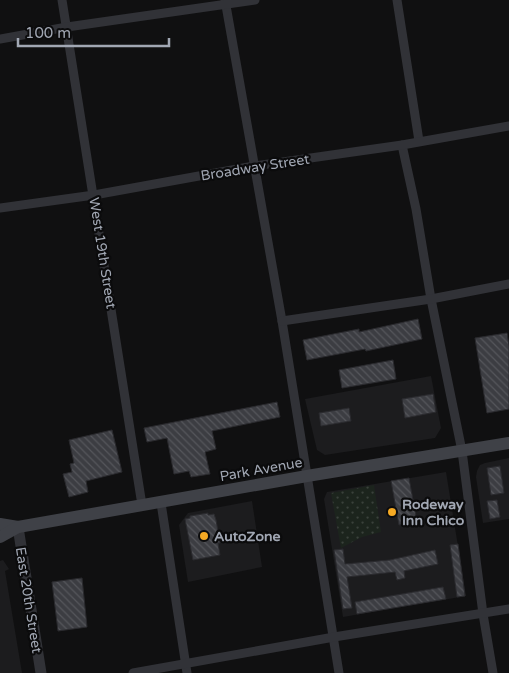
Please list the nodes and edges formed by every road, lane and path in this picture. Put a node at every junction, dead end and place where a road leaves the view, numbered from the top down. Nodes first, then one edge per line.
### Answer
1 (62, 0) edge
2 (255, 0) edge
3 (397, 0) edge
4 (225, 2) edge
5 (67, 27) junction
6 (0, 39) edge
7 (509, 126) edge
8 (419, 141) junction
9 (402, 145) junction
10 (254, 166) junction
11 (94, 195) junction
12 (0, 208) edge
13 (509, 284) edge
14 (431, 299) junction
15 (282, 321) junction
16 (509, 443) edge
17 (462, 450) junction
18 (307, 476) junction
19 (161, 502) junction
20 (142, 505) junction
21 (0, 524) edge
22 (18, 527) junction
23 (0, 537) edge
24 (509, 609) edge
25 (483, 614) junction
26 (334, 637) junction
27 (186, 663) junction
28 (41, 673) edge
29 (134, 673) edge
30 (187, 673) edge
31 (339, 673) edge
32 (493, 673) edge

1 - 5 street, West 19th Street
2 - 4 street
3 - 8 street
4 - 5 street
4 - 10 street
5 - 6 street
5 - 11 street, West 19th Street
7 - 8 street, Broadway Street
8 - 9 street, Broadway Street
9 - 10 street, Broadway Street
9 - 14 street
10 - 11 street, Broadway Street
10 - 15 street
11 - 12 street, Broadway Street
11 - 20 street, West 19th Street
13 - 14 street
14 - 15 street
14 - 17 street
15 - 18 street
16 - 17 main road, Park Avenue
17 - 18 main road, Park Avenue
17 - 25 street
18 - 19 main road, Park Avenue
18 - 26 street
19 - 20 main road, Park Avenue
19 - 27 street
20 - 22 main road, Park Avenue
21 - 22 main road, Park Avenue
22 - 23 main road, Park Avenue
22 - 28 street, East 20th Street
24 - 25 street
25 - 26 street
25 - 32 street
26 - 27 street
26 - 31 street
27 - 29 street
27 - 30 street

